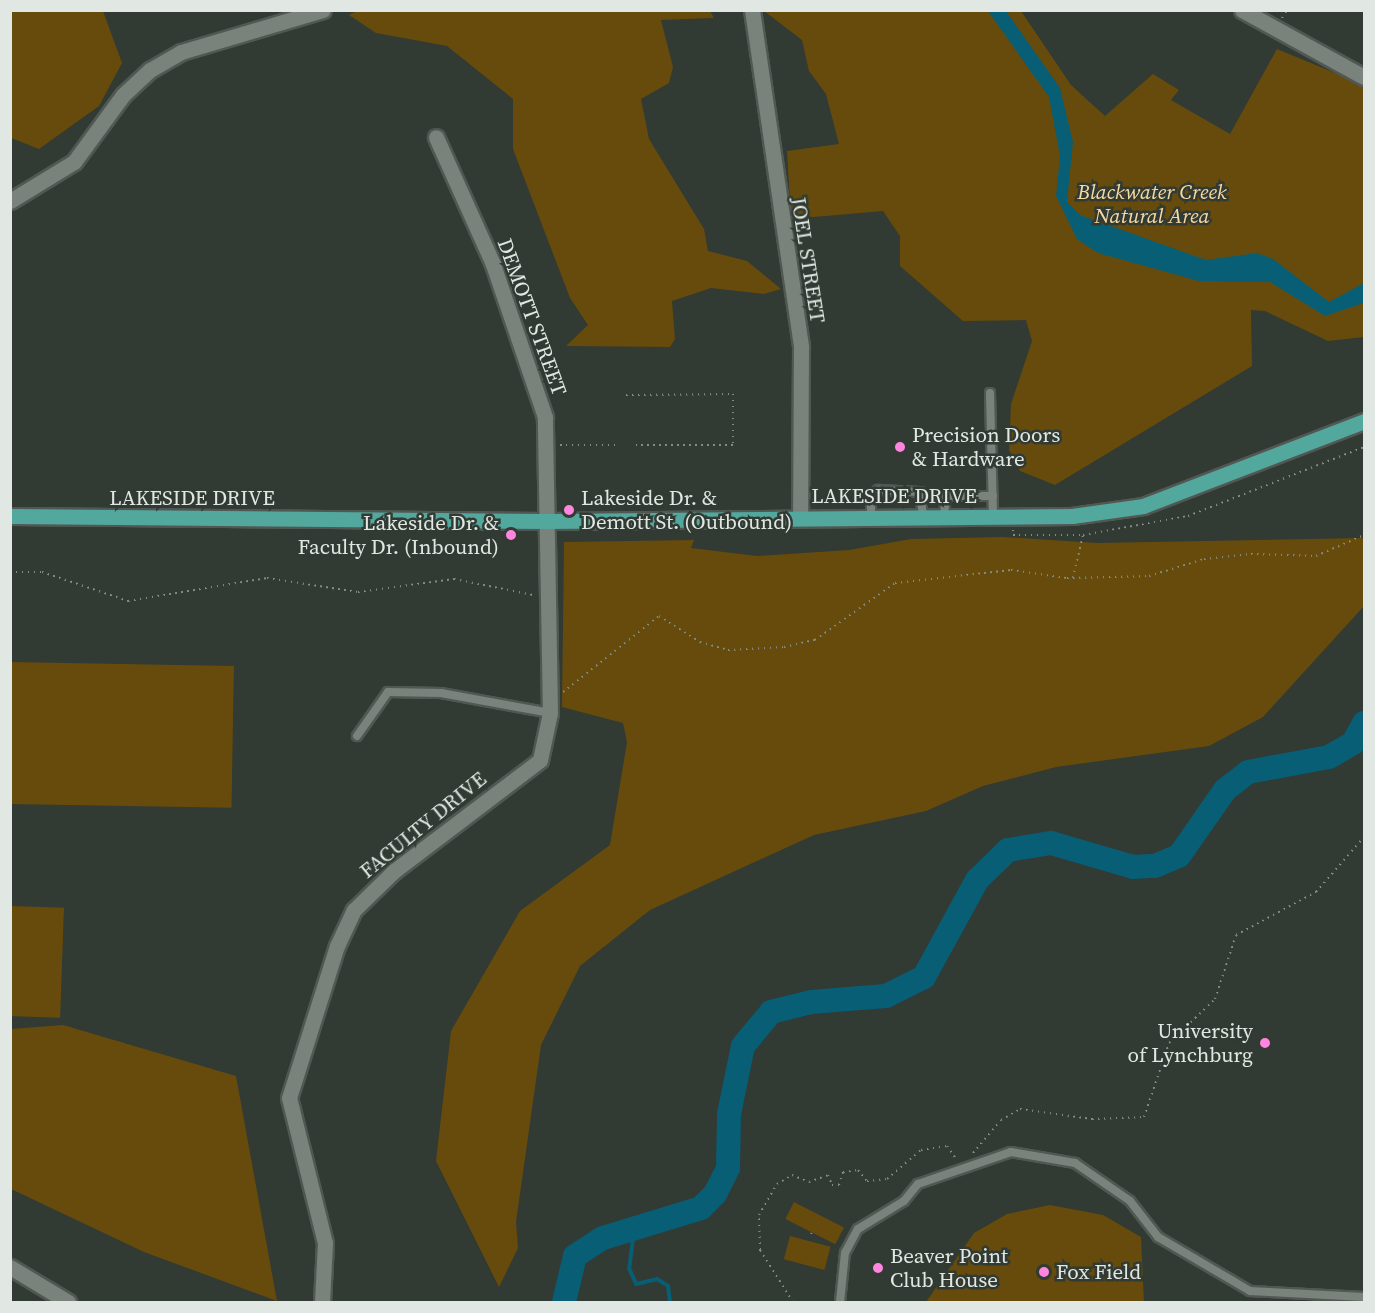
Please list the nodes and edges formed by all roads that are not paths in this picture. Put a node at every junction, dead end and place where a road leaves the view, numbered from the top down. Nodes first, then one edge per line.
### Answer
1 (323, 10) edge
2 (752, 10) edge
3 (1242, 10) edge
4 (1365, 77) edge
5 (436, 137) dead end
6 (10, 201) edge
7 (990, 393) dead end
8 (1365, 421) edge
9 (993, 496) junction
10 (10, 516) edge
11 (871, 517) junction
12 (923, 517) junction
13 (944, 517) junction
14 (993, 517) junction
15 (800, 518) junction
16 (548, 521) junction
17 (550, 713) junction
18 (357, 736) dead end
19 (10, 1267) edge
20 (1365, 1297) edge
21 (68, 1302) edge
22 (322, 1302) edge
23 (840, 1302) edge

1 - 6 street
2 - 15 street, JOEL STREET
3 - 4 street
5 - 16 street, DEMOTT STREET
7 - 9 lane
8 - 14 main road, LAKESIDE DRIVE
9 - 13 lane
9 - 14 lane
10 - 16 main road, LAKESIDE DRIVE
11 - 12 main road, LAKESIDE DRIVE
11 - 12 lane
11 - 15 main road, LAKESIDE DRIVE
12 - 13 main road, LAKESIDE DRIVE
13 - 14 main road, LAKESIDE DRIVE
15 - 16 main road, LAKESIDE DRIVE
16 - 17 street, FACULTY DRIVE
17 - 18 lane
17 - 22 street, FACULTY DRIVE
19 - 21 street
20 - 23 lane

